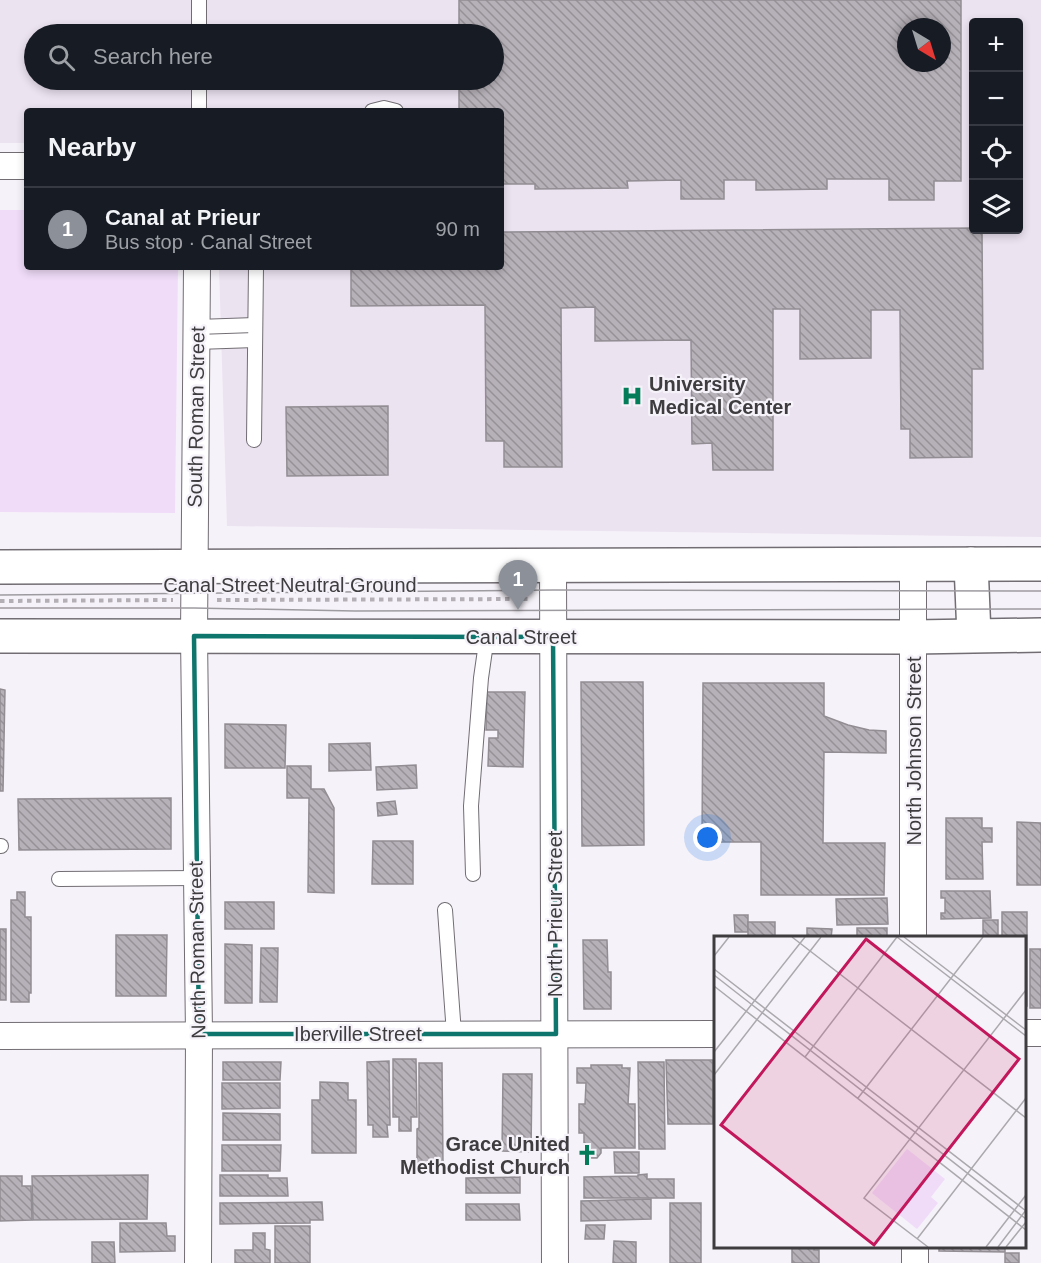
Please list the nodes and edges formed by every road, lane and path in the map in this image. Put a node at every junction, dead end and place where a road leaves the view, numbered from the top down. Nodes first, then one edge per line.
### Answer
1 (199, 0) edge
2 (199, 24) edge
3 (199, 90) edge
4 (199, 108) edge
5 (0, 166) edge
6 (24, 166) edge
7 (197, 270) edge
8 (256, 270) edge
9 (255, 325) junction
10 (197, 335) junction
11 (255, 340) junction
12 (254, 440) dead end
13 (913, 564) junction
14 (970, 564) junction
15 (1041, 564) edge
16 (553, 565) junction
17 (194, 566) junction
18 (0, 567) edge
19 (553, 599) junction
20 (194, 600) junction
21 (0, 601) edge
22 (974, 635) junction
23 (1041, 635) edge
24 (0, 636) edge
25 (194, 636) junction
26 (487, 636) junction
27 (553, 637) junction
28 (914, 637) junction
29 (473, 874) dead end
30 (197, 878) junction
31 (59, 879) dead end
32 (445, 910) dead end
33 (913, 936) edge
34 (198, 1034) junction
35 (454, 1034) junction
36 (556, 1034) junction
37 (714, 1034) edge
38 (0, 1036) edge
39 (198, 1263) edge
40 (555, 1263) edge

1 - 2 lane
3 - 4 lane
5 - 6 street
7 - 10 street, South Roman Street
8 - 9 lane
9 - 10 lane
9 - 11 lane
10 - 11 lane
10 - 17 street, South Roman Street
11 - 12 lane
13 - 14 main road
13 - 16 main road
13 - 28 street, North Johnson Street
14 - 15 main road
14 - 22 main road
16 - 17 main road
16 - 19 street, North Prieur Street
17 - 18 main road
17 - 20 street, South Roman Street
19 - 20 path, Canal Street Neutral Ground
19 - 27 street, North Prieur Street
20 - 21 path, Canal Street Neutral Ground
20 - 25 street, North Roman Street
22 - 23 main road, Canal Street
22 - 28 main road, Canal Street
24 - 25 main road, Canal Street
25 - 26 main road, Canal Street
25 - 30 street, North Roman Street
26 - 27 main road, Canal Street
26 - 29 lane
27 - 28 main road, Canal Street
27 - 36 street, North Prieur Street
28 - 33 street, North Johnson Street
30 - 31 lane
30 - 34 street, North Roman Street
32 - 35 lane
34 - 35 street, Iberville Street
34 - 38 street, Iberville Street
34 - 39 street, North Roman Street
35 - 36 street, Iberville Street
36 - 37 street, Iberville Street
36 - 40 street, North Prieur Street

